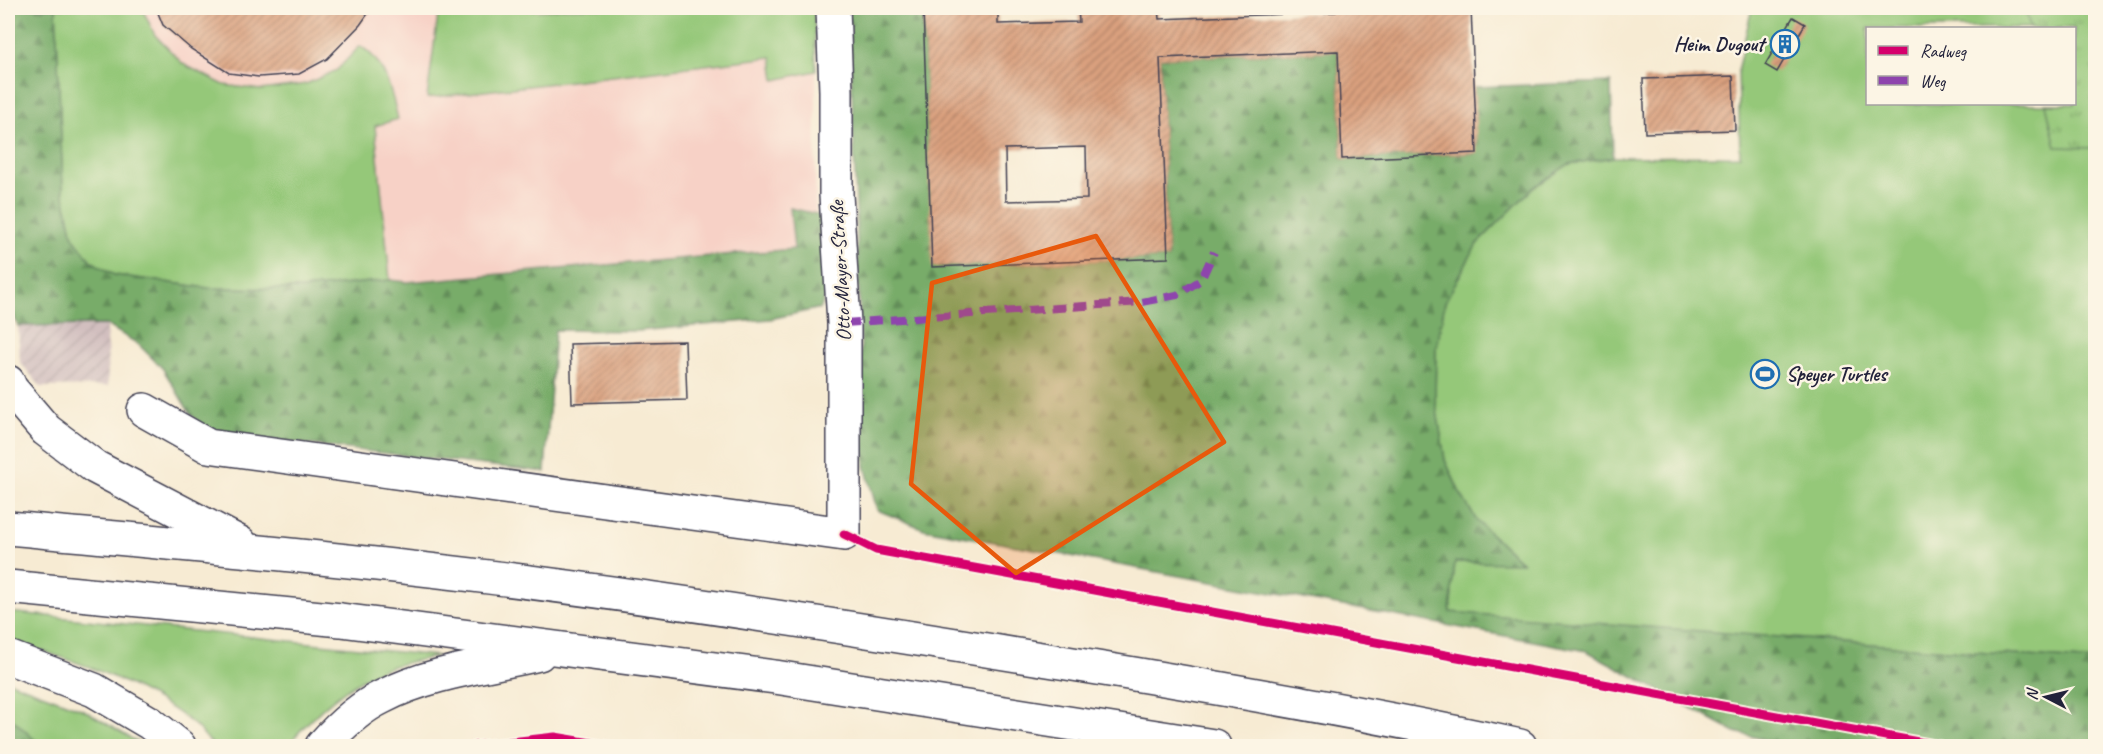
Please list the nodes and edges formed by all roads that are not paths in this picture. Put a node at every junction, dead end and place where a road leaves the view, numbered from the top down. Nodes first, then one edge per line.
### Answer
1 (833, 8) edge
2 (8, 382) edge
3 (144, 410) dead end
4 (8, 528) edge
5 (255, 550) junction
6 (8, 587) edge
7 (561, 649) junction
8 (8, 657) edge
9 (179, 747) edge
10 (322, 747) edge
11 (1214, 747) edge
12 (1520, 747) edge

1 - 3 main road, Otto-Mayer-Straße
2 - 5 main road
4 - 5 main road
5 - 12 main road
6 - 7 main road
7 - 10 main road
7 - 11 main road
8 - 9 main road

